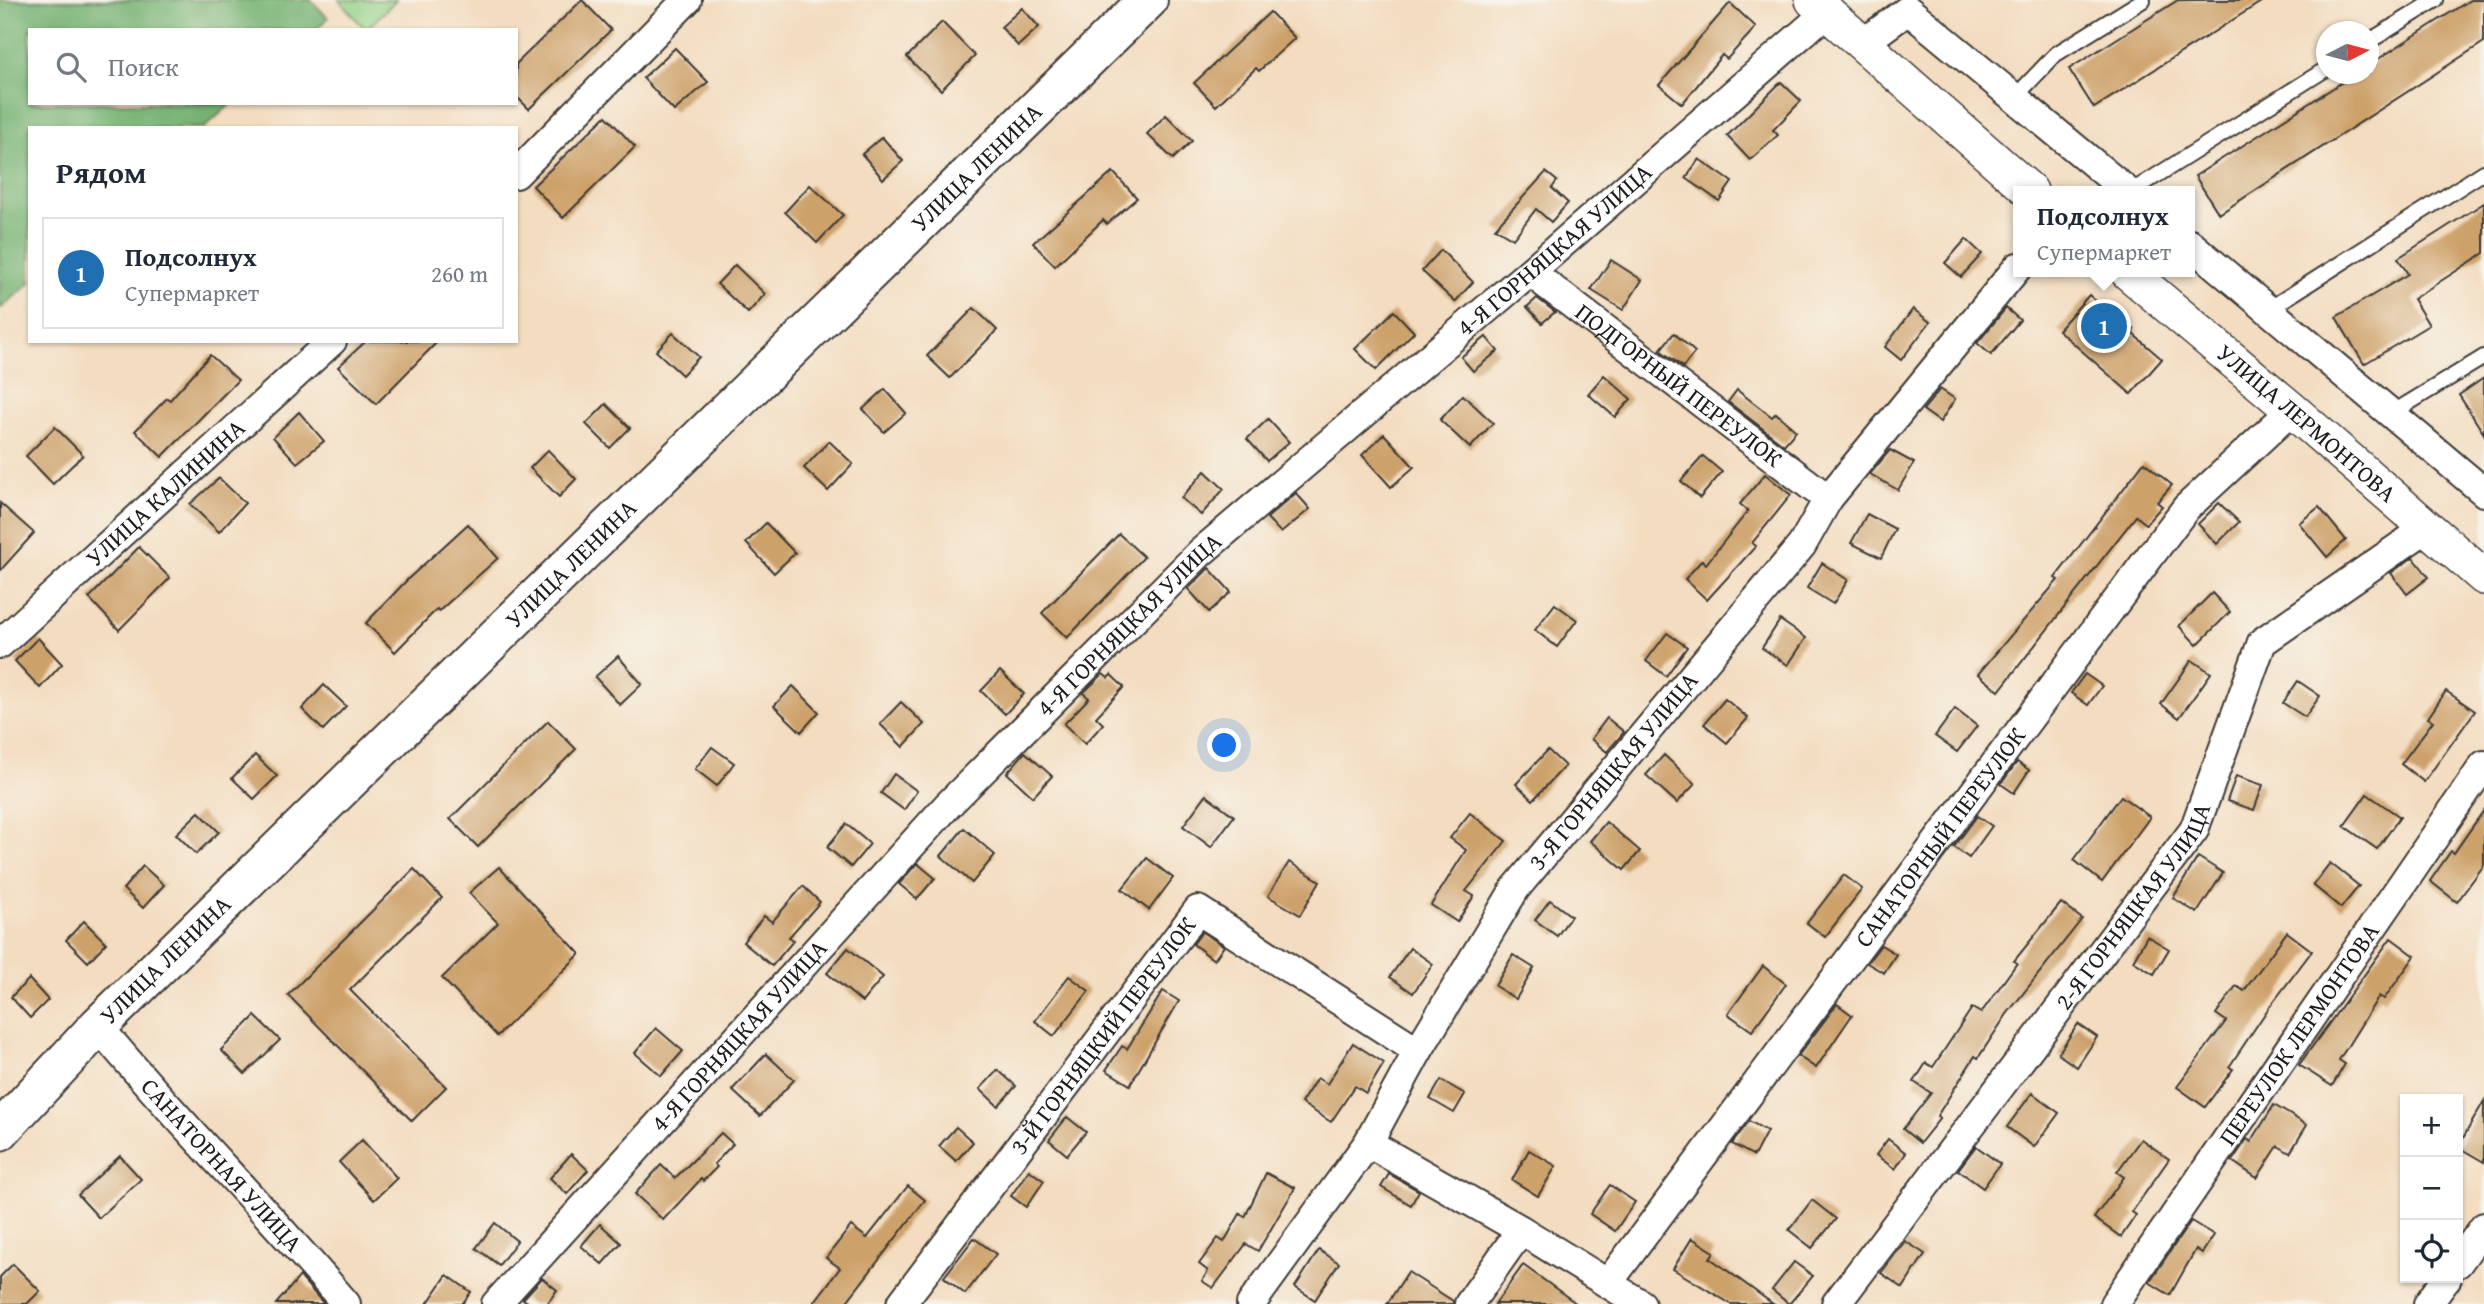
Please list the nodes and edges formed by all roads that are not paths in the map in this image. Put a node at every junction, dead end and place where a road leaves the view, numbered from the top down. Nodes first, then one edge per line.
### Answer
1 (687, 0) edge
2 (1148, 0) edge
3 (2143, 0) edge
4 (2435, 0) edge
5 (1916, 5) edge
6 (1820, 6) edge
7 (2379, 35) edge
8 (1863, 43) junction
9 (2316, 75) edge
10 (2015, 97) junction
11 (518, 172) edge
12 (2484, 172) edge
13 (2024, 186) edge
14 (2124, 186) edge
15 (2138, 186) edge
16 (2195, 248) edge
17 (1530, 271) junction
18 (2013, 273) edge
19 (2134, 277) edge
20 (2269, 309) junction
21 (330, 343) edge
22 (2484, 357) edge
23 (2292, 410) junction
24 (2392, 414) junction
25 (2484, 492) edge
26 (1828, 499) junction
27 (2428, 527) junction
28 (2484, 577) edge
29 (0, 644) edge
30 (2484, 765) edge
31 (97, 1027) junction
32 (1418, 1051) junction
33 (0, 1131) edge
34 (1368, 1143) junction
35 (2484, 1227) edge
36 (1521, 1230) junction
37 (2463, 1256) edge
38 (1608, 1283) junction
39 (2443, 1283) edge
40 (346, 1304) edge
41 (496, 1304) edge
42 (901, 1304) edge
43 (1251, 1304) edge
44 (1469, 1304) edge
45 (1641, 1304) edge
46 (1836, 1304) edge
47 (2115, 1304) edge
48 (2428, 1304) edge

1 - 11 street
2 - 31 main road, УЛИЦА ЛЕНИНА
3 - 10 lane
4 - 7 lane
5 - 8 street
5 - 10 street
6 - 8 street
6 - 17 street, 4-Я ГОРНЯЦКАЯ УЛИЦА
8 - 13 street
9 - 15 lane
10 - 14 street
12 - 20 lane
16 - 20 street
17 - 26 street, ПОДГОРНЫЙ ПЕРЕУЛОК
17 - 41 street, 4-Я ГОРНЯЦКАЯ УЛИЦА
18 - 26 street, 3-Я ГОРНЯЦКАЯ УЛИЦА
19 - 23 street, УЛИЦА ЛЕРМОНТОВА
20 - 24 street
21 - 29 street, УЛИЦА КАЛИНИНА
22 - 24 lane
23 - 27 street, УЛИЦА ЛЕРМОНТОВА
23 - 38 street, САНАТОРНЫЙ ПЕРЕУЛОК
24 - 25 street
26 - 32 street, 3-Я ГОРНЯЦКАЯ УЛИЦА
27 - 28 street, УЛИЦА ЛЕРМОНТОВА
27 - 46 street, 2-Я ГОРНЯЦКАЯ УЛИЦА
30 - 47 street, ПЕРЕУЛОК ЛЕРМОНТОВА
31 - 33 main road, УЛИЦА ЛЕНИНА
31 - 40 street, САНАТОРНАЯ УЛИЦА
32 - 34 street, 3-Я ГОРНЯЦКАЯ УЛИЦА
32 - 42 street, 3-Й ГОРНЯЦКИЙ ПЕРЕУЛОК
34 - 36 street
34 - 43 street, 3-Я ГОРНЯЦКАЯ УЛИЦА
35 - 37 street
36 - 38 street
36 - 44 street
38 - 45 street
39 - 48 street

